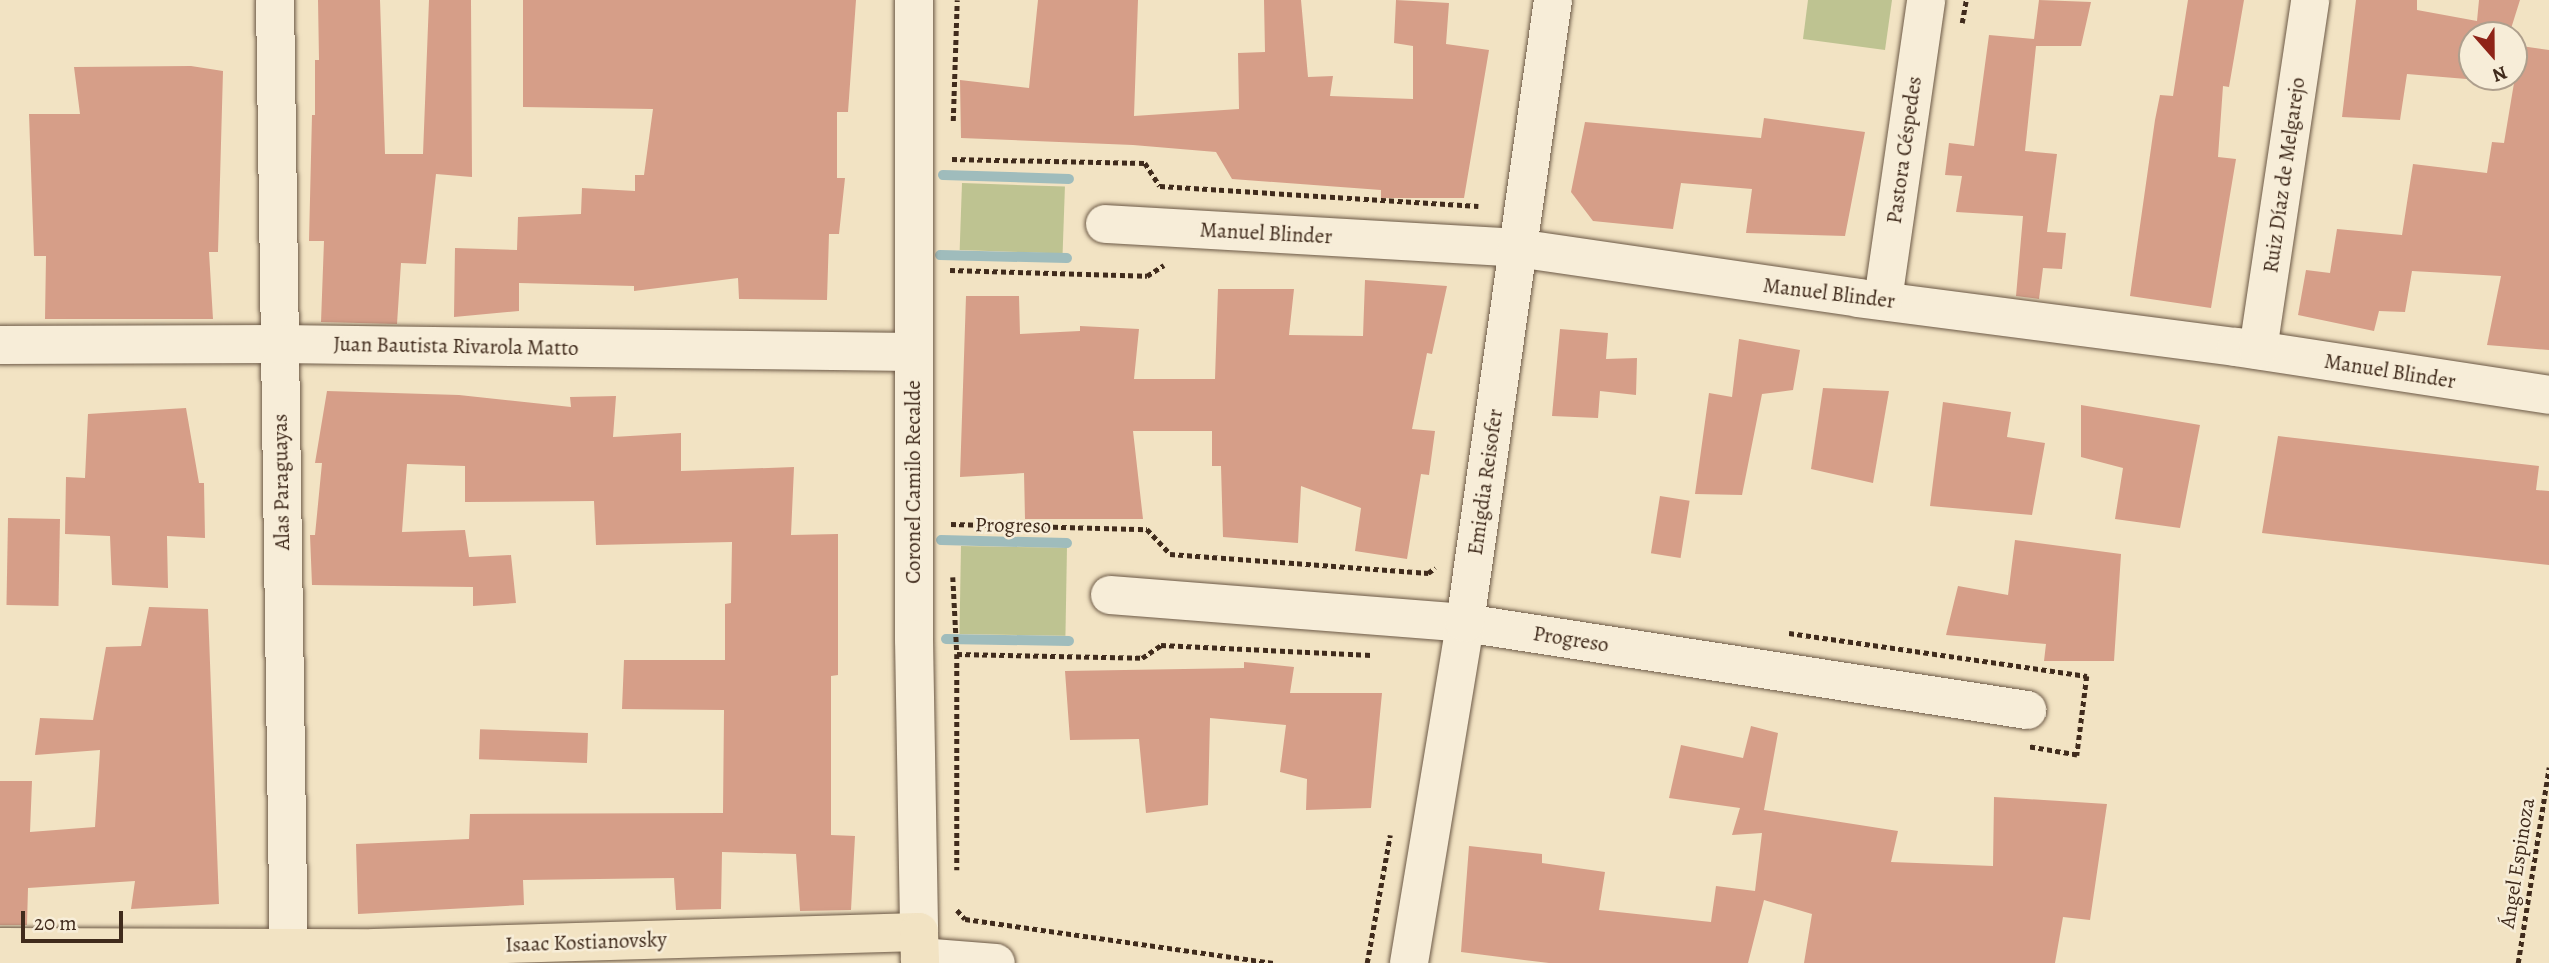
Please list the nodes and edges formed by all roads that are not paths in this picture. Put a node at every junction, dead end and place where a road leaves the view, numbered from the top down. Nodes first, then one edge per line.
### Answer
1 (275, 0) edge
2 (914, 0) edge
3 (1553, 0) edge
4 (1926, 0) edge
5 (2310, 0) edge
6 (1105, 224) dead end
7 (1517, 248) junction
8 (1883, 300) junction
9 (278, 344) junction
10 (0, 345) edge
11 (2258, 350) junction
12 (913, 352) junction
13 (2549, 395) edge
14 (1111, 595) dead end
15 (1465, 623) junction
16 (2028, 710) dead end
17 (0, 947) edge
18 (920, 951) edge
19 (290, 955) edge
20 (996, 963) edge
21 (1409, 963) edge

1 - 9 street, Alas Paraguayas
2 - 12 street, Coronel Camilo Recalde
3 - 7 street, Emigdia Reisofer
4 - 8 street, Pastora Céspedes
5 - 11 street, Ruiz Díaz de Melgarejo
6 - 7 street, Manuel Blinder
7 - 8 street, Manuel Blinder
7 - 15 street, Emigdia Reisofer
8 - 11 street, Manuel Blinder
9 - 10 street, Juan Bautista Rivarola Matto
9 - 12 street, Juan Bautista Rivarola Matto
9 - 19 street, Alas Paraguayas
11 - 13 street, Manuel Blinder
12 - 18 street, Coronel Camilo Recalde
14 - 15 street, Progreso
15 - 16 street, Progreso
15 - 21 street, Emigdia Reisofer
17 - 19 main road, Isaac Kostianovsky
18 - 19 main road, Isaac Kostianovsky
18 - 20 street

